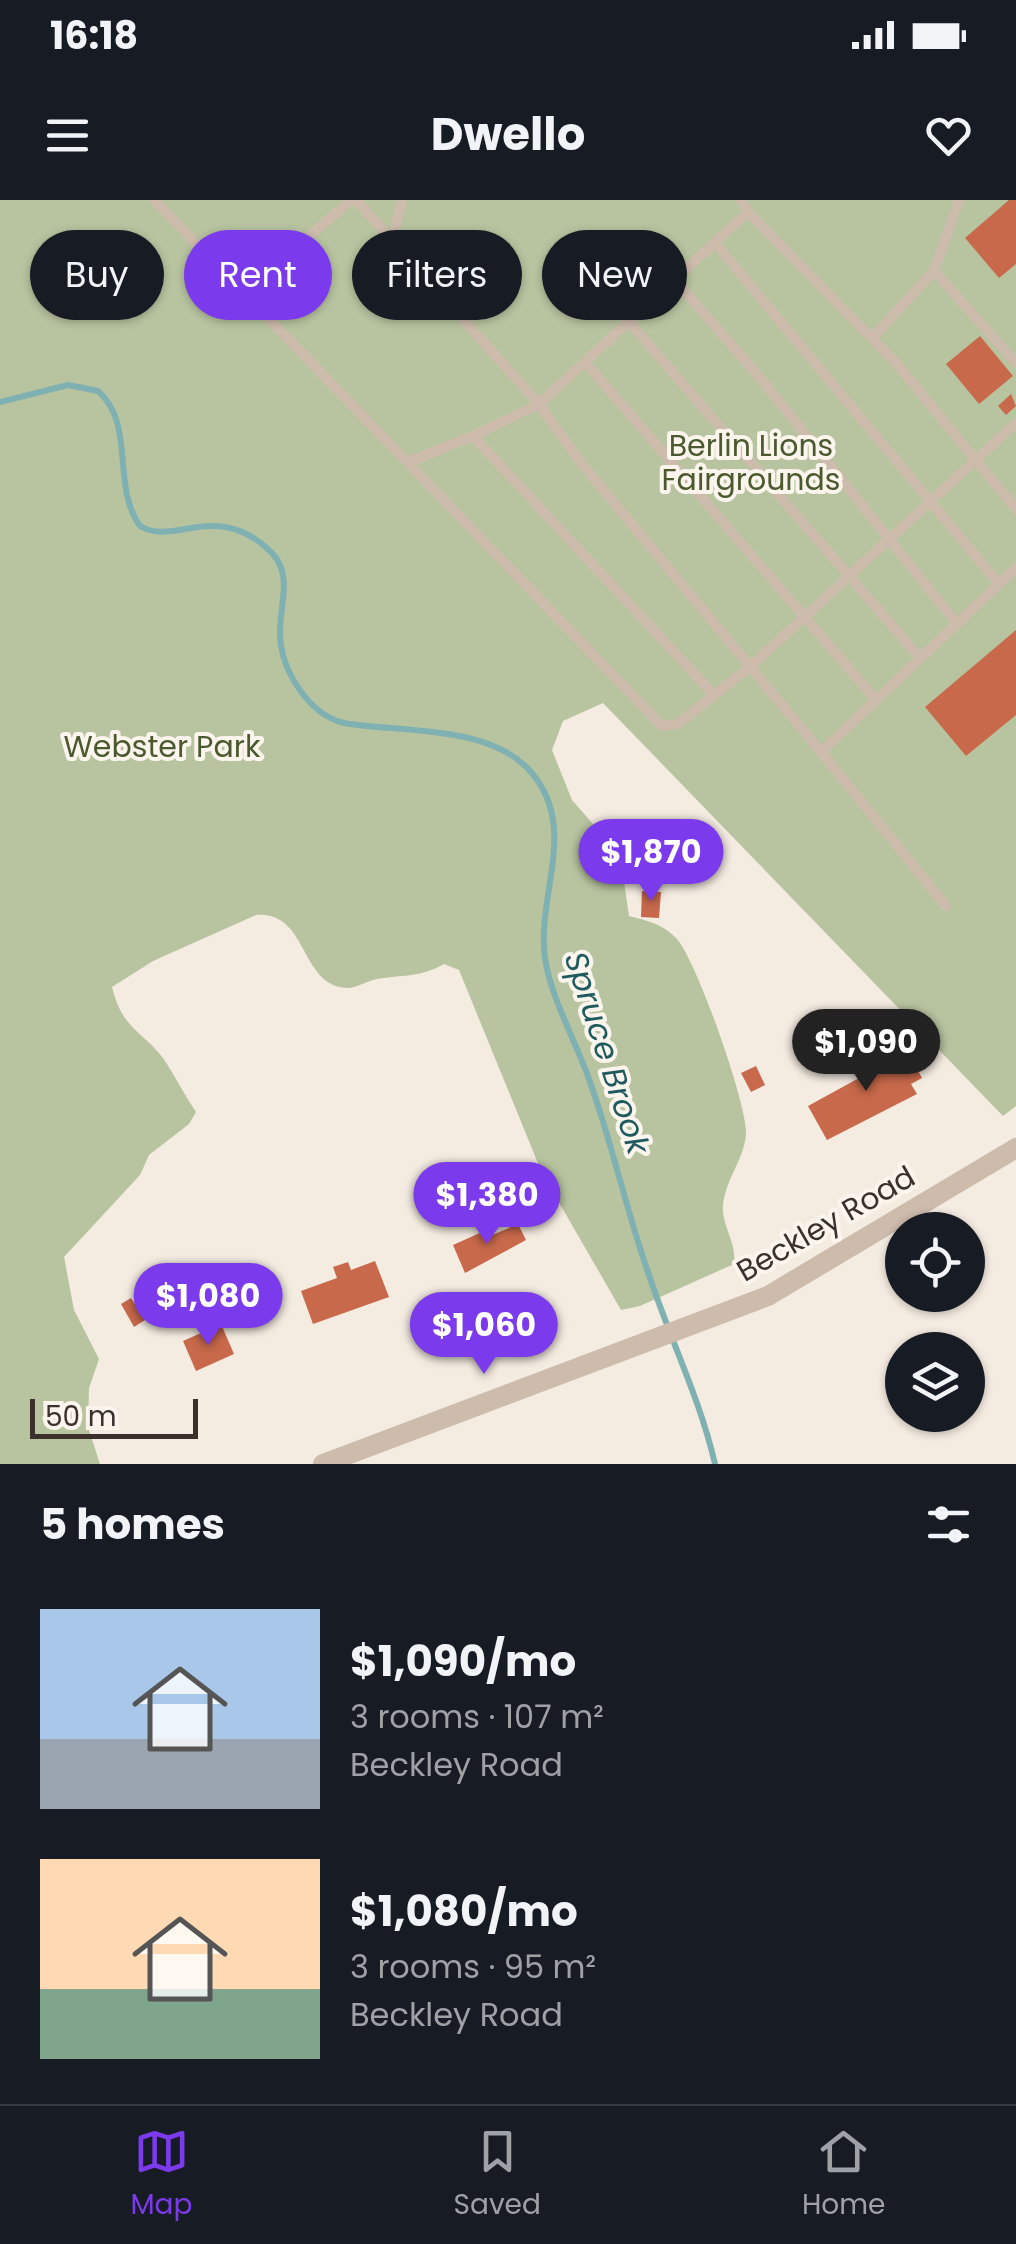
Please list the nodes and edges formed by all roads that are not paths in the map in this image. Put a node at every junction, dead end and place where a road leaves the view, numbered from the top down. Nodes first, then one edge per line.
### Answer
1 (154, 200) edge
2 (353, 200) edge
3 (402, 200) edge
4 (741, 200) edge
5 (959, 200) edge
6 (748, 212) junction
7 (318, 230) edge
8 (382, 230) edge
9 (394, 230) edge
10 (184, 232) edge
11 (715, 243) junction
12 (687, 268) edge
13 (934, 270) junction
14 (687, 295) edge
15 (269, 320) edge
16 (464, 320) edge
17 (629, 322) joint
18 (872, 338) junction
19 (585, 362) junction
20 (1016, 363) edge
21 (539, 404) junction
22 (1016, 423) edge
23 (473, 436) junction
24 (976, 460) junction
25 (408, 462) junction
26 (931, 501) junction
27 (1016, 509) edge
28 (890, 539) junction
29 (1016, 568) edge
30 (847, 575) junction
31 (999, 584) junction
32 (803, 616) junction
33 (957, 624) junction
34 (920, 658) junction
35 (752, 665) junction
36 (714, 695) junction
37 (876, 700) junction
38 (821, 752) junction
39 (946, 906) dead end
40 (1016, 1148) edge
41 (322, 1464) edge

1 - 10 lane
2 - 7 lane
2 - 8 lane
3 - 9 lane
4 - 6 lane
5 - 13 lane
6 - 11 lane
6 - 18 lane
11 - 12 lane
11 - 26 lane
13 - 18 lane
13 - 20 lane
14 - 28 lane
15 - 25 lane
16 - 21 lane
17 - 19 lane
17 - 30 lane
18 - 24 lane
19 - 21 lane
19 - 32 lane
21 - 23 lane
21 - 35 lane
22 - 24 lane
23 - 25 lane
23 - 36 lane
24 - 26 lane
24 - 27 lane
25 - 36 lane
26 - 28 lane
26 - 31 lane
28 - 30 lane
28 - 33 lane
29 - 31 lane
30 - 32 lane
30 - 34 lane
31 - 33 lane
32 - 35 lane
32 - 37 lane
33 - 34 lane
34 - 37 lane
35 - 36 lane
35 - 38 lane
37 - 38 lane
38 - 39 lane
40 - 41 street, Beckley Road

